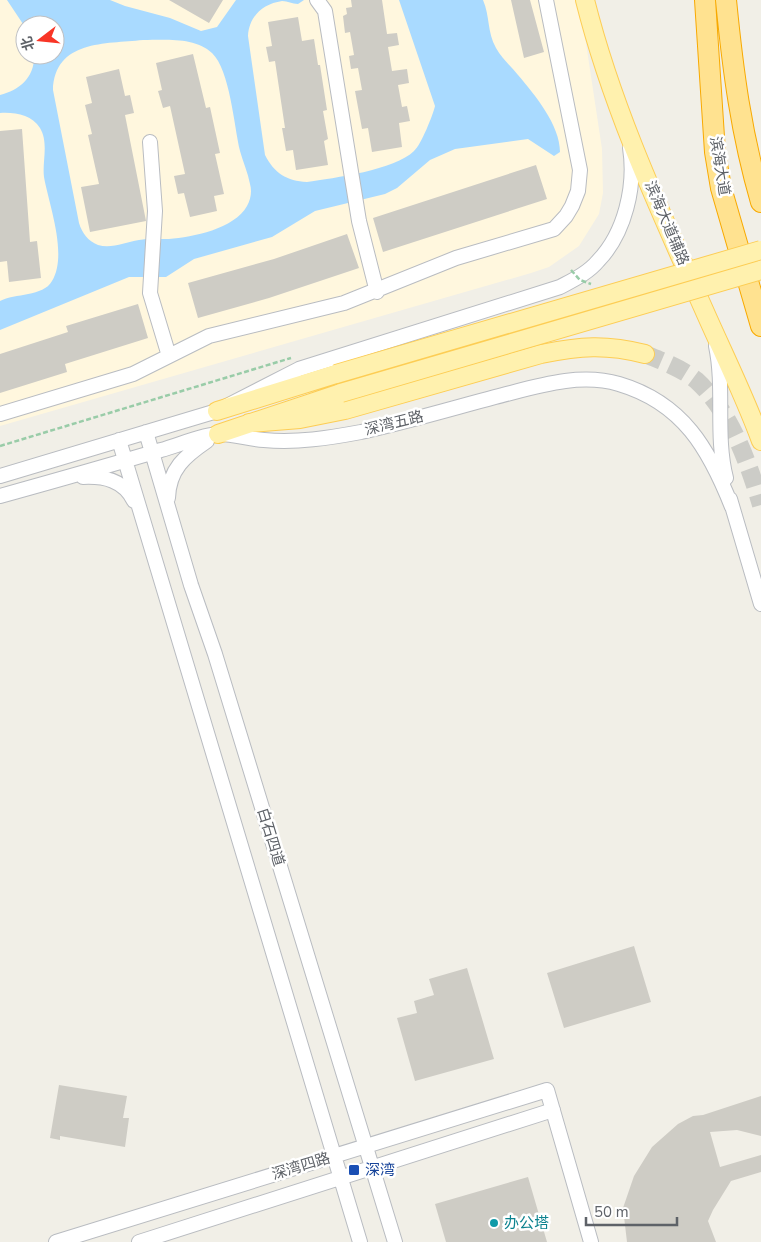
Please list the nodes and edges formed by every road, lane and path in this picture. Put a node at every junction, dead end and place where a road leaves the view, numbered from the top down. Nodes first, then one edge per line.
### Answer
1 (546, 0) edge
2 (585, 0) edge
3 (705, 0) edge
4 (726, 0) edge
5 (318, 1) edge
6 (624, 118) junction
7 (150, 142) dead end
8 (761, 202) edge
9 (761, 250) edge
10 (761, 270) edge
11 (377, 292) junction
12 (761, 326) edge
13 (714, 332) junction
14 (645, 354) tunnel mouth
15 (169, 356) junction
16 (293, 357) dead end
17 (217, 411) junction
18 (0, 414) edge
19 (249, 423) junction
20 (146, 432) junction
21 (218, 434) junction
22 (119, 440) junction
23 (761, 441) edge
24 (0, 446) edge
25 (152, 453) junction
26 (125, 460) junction
27 (0, 476) edge
28 (64, 478) junction
29 (0, 496) edge
30 (168, 508) junction
31 (732, 508) junction
32 (141, 513) junction
33 (761, 604) edge
34 (553, 1110) junction
35 (367, 1146) junction
36 (335, 1156) junction
37 (374, 1168) junction
38 (342, 1178) junction
39 (56, 1242) edge
40 (139, 1242) edge
41 (360, 1242) edge
42 (395, 1242) edge
43 (591, 1242) edge

1 - 11 street
2 - 6 main road, 滨海大道辅路
3 - 12 highway, 滨海大道
4 - 8 highway, 滨海大道
5 - 11 street
6 - 13 main road, 滨海大道辅路
6 - 17 street
7 - 15 street
9 - 17 main road, bridge
10 - 19 main road, bridge
11 - 15 street
13 - 23 main road, 滨海大道辅路
13 - 31 street
14 - 19 main road
15 - 18 street
16 - 24 path
17 - 20 street
19 - 21 main road
20 - 22 street
20 - 25 street, 白石四道
21 - 25 street, 深湾五路
21 - 30 street
21 - 31 street, 深湾五路
22 - 26 street, 白石四道
22 - 27 street
25 - 26 street, 深湾五路
25 - 30 street, 白石四道
26 - 28 street, 深湾五路
26 - 32 street, 白石四道
28 - 29 street, 深湾五路
28 - 32 street
30 - 35 street, 白石四道
31 - 33 street
32 - 36 street, 白石四道
34 - 35 street, 深湾四路
34 - 37 street, 深湾四路
34 - 43 street
35 - 36 street, 深湾四路
35 - 37 street, 白石四道
36 - 38 street, 白石四道
36 - 39 street, 深湾四路
37 - 38 street, 深湾四路
37 - 42 street, 白石四道
38 - 40 street, 深湾四路
38 - 41 street, 白石四道

